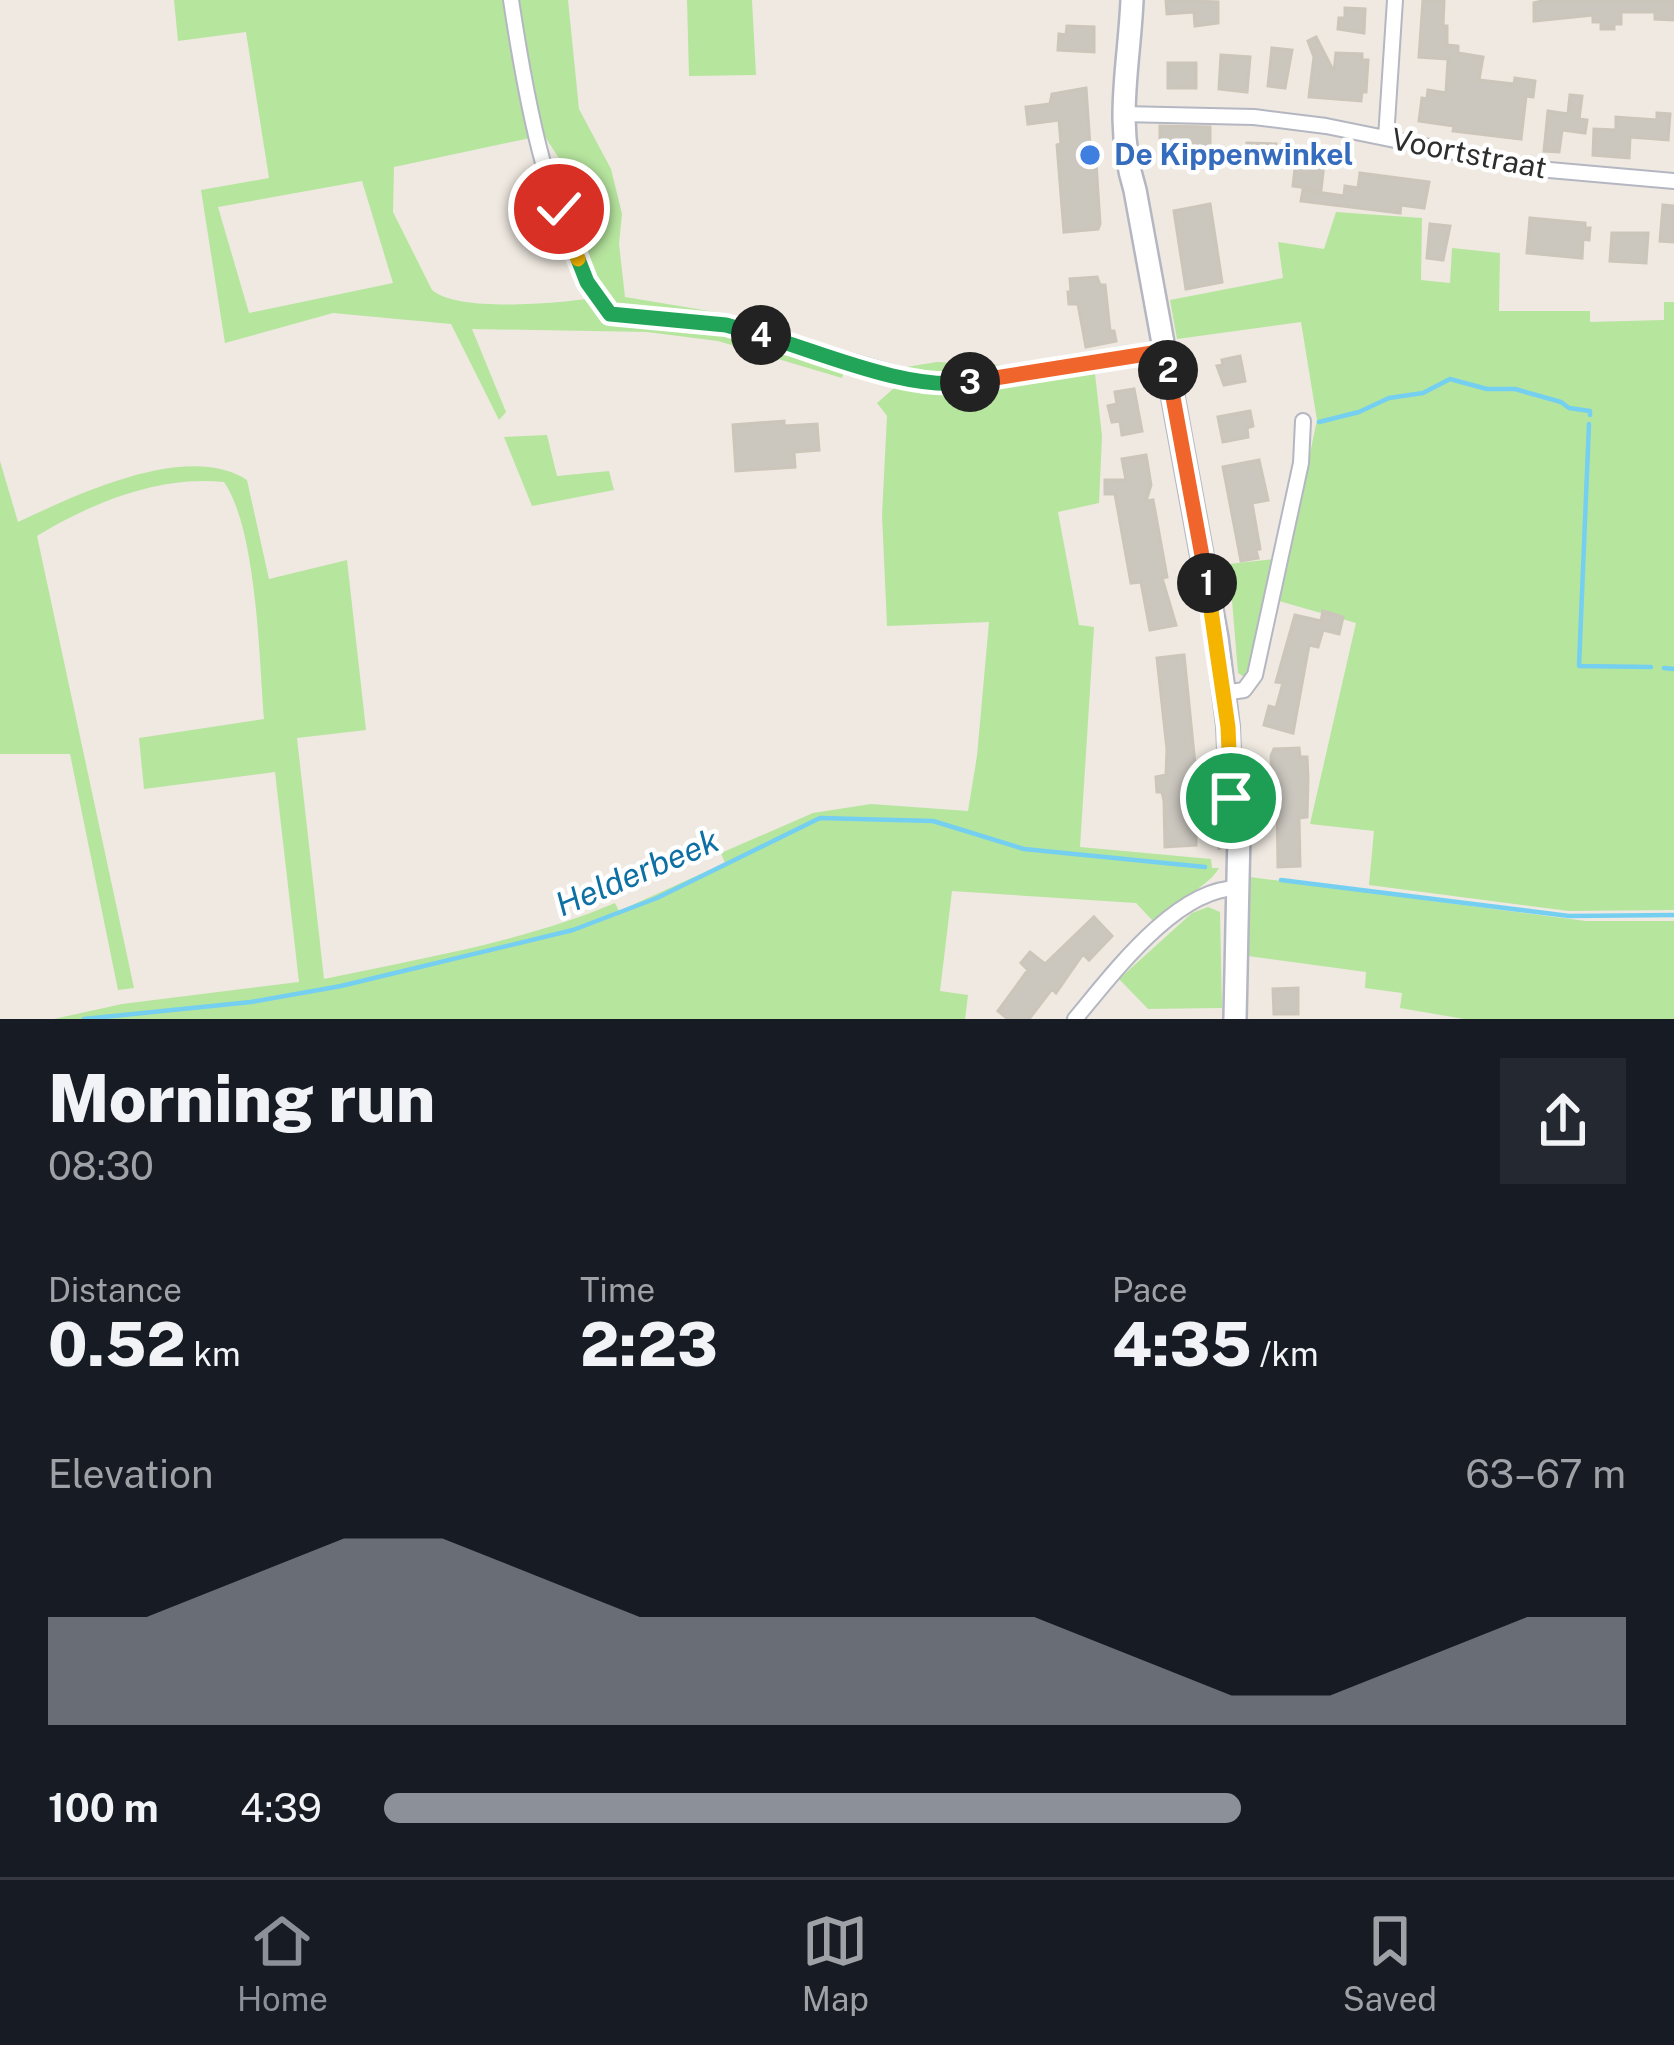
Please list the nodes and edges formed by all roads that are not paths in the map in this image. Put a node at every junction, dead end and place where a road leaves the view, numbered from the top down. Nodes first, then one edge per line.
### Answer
1 (511, 0) edge
2 (1132, 0) edge
3 (1395, 0) edge
4 (1129, 114) junction
5 (1386, 138) junction
6 (1674, 181) edge
7 (1165, 351) junction
8 (1303, 421) dead end
9 (1224, 693) junction
10 (1232, 888) junction
11 (1075, 1019) edge
12 (1235, 1019) edge

1 - 7 street
2 - 4 street
3 - 5 street
4 - 5 street, Voortstraat
4 - 7 street
5 - 6 street, Voortstraat
7 - 9 street
8 - 9 street
9 - 10 street
10 - 11 street
10 - 12 street

